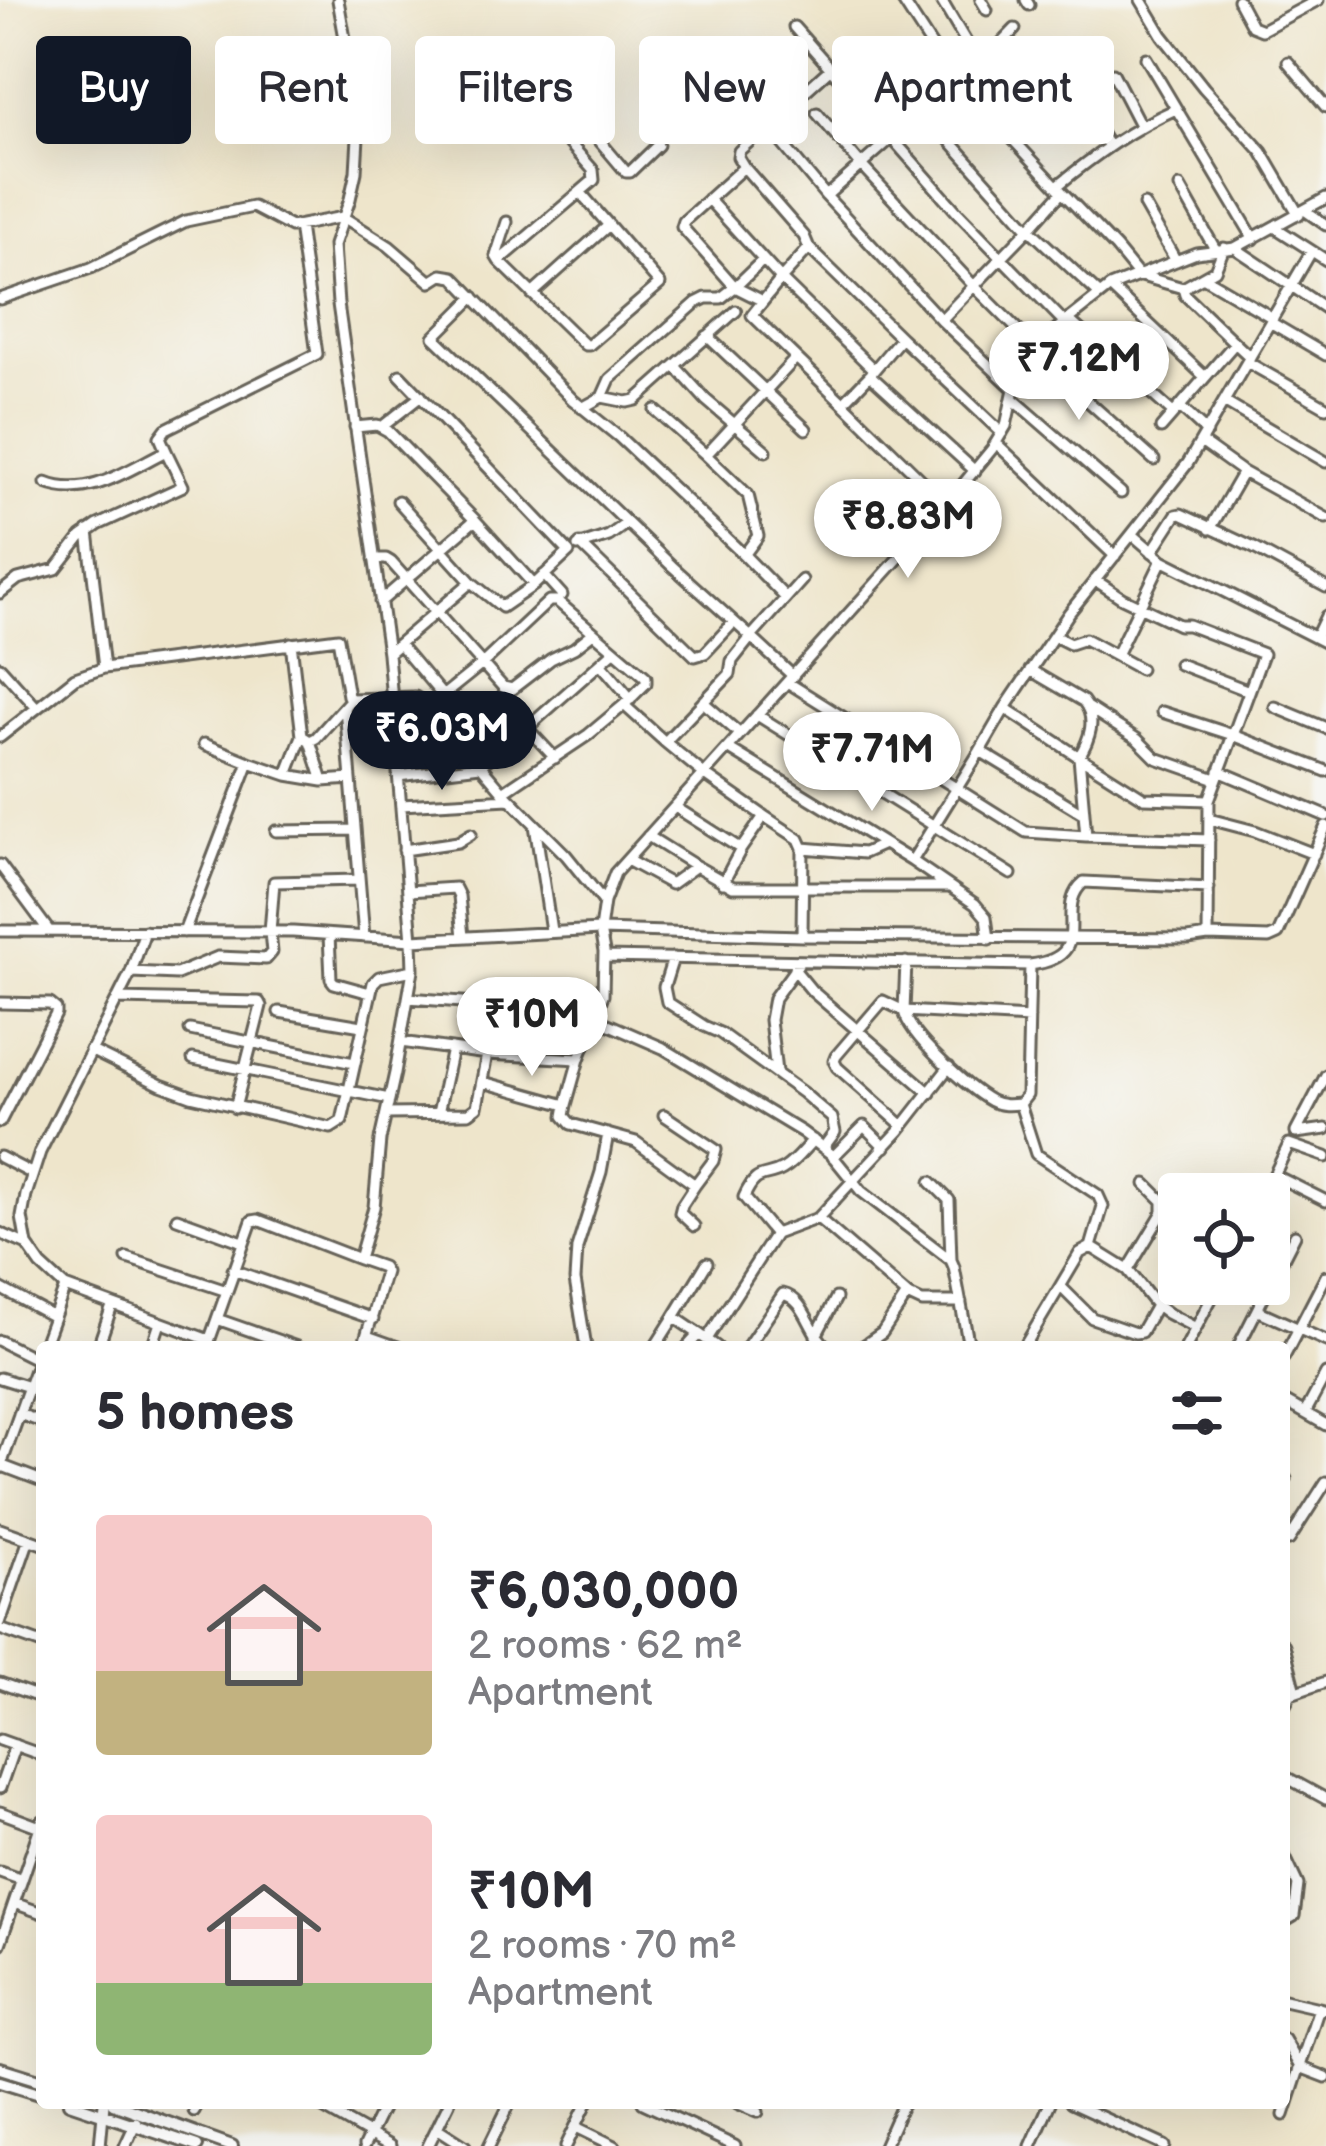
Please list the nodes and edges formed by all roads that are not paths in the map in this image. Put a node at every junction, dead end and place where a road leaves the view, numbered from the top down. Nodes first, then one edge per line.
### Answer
1 (338, 0) edge
2 (902, 0) edge
3 (941, 0) edge
4 (1142, 0) edge
5 (1238, 0) edge
6 (1288, 0) edge
7 (1318, 0) edge
8 (1294, 12) junction
9 (794, 27) dead end
10 (1015, 29) dead end
11 (924, 36) edge
12 (962, 36) edge
13 (1008, 36) edge
14 (1147, 58) dead end
15 (1288, 62) dead end
16 (832, 68) joint
17 (1114, 75) edge
18 (1326, 107) edge
19 (1176, 109) junction
20 (817, 112) dead end
21 (1140, 125) junction
22 (570, 144) edge
23 (602, 144) edge
24 (783, 144) edge
25 (884, 144) edge
26 (900, 144) edge
27 (953, 144) edge
28 (1018, 144) edge
29 (658, 145) dead end
30 (1108, 145) joint
31 (861, 165) junction
32 (744, 166) junction
33 (1180, 187) dead end
34 (1060, 189) junction
35 (580, 192) junction
36 (826, 196) junction
37 (1326, 198) edge
38 (708, 199) junction
39 (1144, 205) dead end
40 (1303, 213) junction
41 (343, 217) junction
42 (507, 222) dead end
43 (609, 225) junction
44 (1326, 225) edge
45 (299, 226) junction
46 (1276, 228) junction
47 (1029, 229) junction
48 (1253, 238) junction
49 (809, 248) junction
50 (1225, 248) junction
51 (1311, 252) junction
52 (1001, 258) junction
53 (763, 260) junction
54 (1326, 260) edge
55 (499, 261) junction
56 (1176, 261) junction
57 (1138, 275) junction
58 (1203, 277) junction
59 (781, 279) junction
60 (974, 286) junction
61 (735, 287) junction
62 (1110, 287) junction
63 (1291, 287) junction
64 (1183, 288) junction
65 (532, 294) junction
66 (1100, 295) junction
67 (474, 296) junction
68 (721, 298) junction
69 (0, 299) edge
70 (763, 301) junction
71 (1326, 309) edge
72 (736, 311) junction
73 (752, 315) junction
74 (940, 320) junction
75 (1272, 320) junction
76 (1067, 321) junction
77 (707, 337) junction
78 (901, 338) junction
79 (1235, 343) junction
80 (1036, 351) junction
81 (1326, 355) edge
82 (796, 358) junction
83 (1249, 359) junction
84 (674, 365) junction
85 (872, 372) junction
86 (400, 374) dead end
87 (1205, 377) junction
88 (764, 391) junction
89 (1013, 393) junction
90 (421, 396) junction
91 (602, 397) junction
92 (1224, 402) junction
93 (843, 404) junction
94 (1326, 407) edge
95 (582, 408) junction
96 (1176, 409) junction
97 (655, 410) dead end
98 (734, 424) junction
99 (356, 427) junction
100 (383, 427) junction
101 (1161, 428) dead end
102 (806, 429) dead end
103 (1204, 437) junction
104 (999, 438) junction
105 (166, 451) junction
106 (766, 451) dead end
107 (706, 455) junction
108 (1154, 460) dead end
109 (1326, 462) edge
110 (975, 471) junction
111 (1243, 472) junction
112 (46, 483) dead end
113 (1121, 493) dead end
114 (398, 501) dead end
115 (947, 505) junction
116 (1326, 518) edge
117 (476, 520) junction
118 (626, 523) junction
119 (1210, 529) junction
120 (88, 531) junction
121 (1132, 534) junction
122 (580, 544) junction
123 (443, 548) junction
124 (569, 552) junction
125 (1152, 552) junction
126 (744, 555) junction
127 (1114, 556) junction
128 (374, 559) junction
129 (1162, 560) junction
130 (407, 580) junction
131 (538, 580) junction
132 (802, 580) dead end
133 (1095, 580) junction
134 (471, 582) junction
135 (1326, 587) edge
136 (0, 592) edge
137 (557, 597) junction
138 (786, 598) junction
139 (380, 602) junction
140 (1140, 607) junction
141 (436, 613) junction
142 (505, 615) junction
143 (1326, 616) edge
144 (734, 622) junction
145 (517, 631) junction
146 (593, 633) junction
147 (1054, 635) junction
148 (752, 638) junction
149 (1321, 640) edge
150 (291, 643) junction
151 (399, 644) junction
152 (614, 651) junction
153 (388, 653) junction
154 (1116, 655) junction
155 (601, 664) junction
156 (1179, 664) dead end
157 (482, 665) junction
158 (0, 667) edge
159 (104, 668) junction
160 (1140, 669) dead end
161 (1030, 670) junction
162 (790, 679) junction
163 (512, 688) junction
164 (1249, 691) junction
165 (442, 695) junction
166 (391, 698) junction
167 (628, 702) junction
168 (703, 702) junction
169 (348, 703) junction
170 (430, 706) junction
171 (1275, 707) dead end
172 (37, 708) junction
173 (1004, 708) junction
174 (1089, 708) junction
175 (1162, 712) dead end
176 (757, 715) junction
177 (441, 718) junction
178 (394, 728) junction
179 (527, 728) junction
180 (1326, 728) edge
181 (740, 734) junction
182 (1233, 735) junction
183 (0, 736) edge
184 (457, 736) junction
185 (306, 739) junction
186 (665, 742) junction
187 (204, 744) dead end
188 (728, 748) junction
189 (980, 751) junction
190 (555, 758) junction
191 (1079, 758) junction
192 (249, 762) junction
193 (480, 766) junction
194 (1326, 772) edge
195 (287, 775) junction
196 (704, 775) junction
197 (1217, 775) junction
198 (398, 776) junction
199 (352, 779) junction
200 (323, 781) junction
201 (956, 789) junction
202 (506, 796) junction
203 (1209, 800) junction
204 (401, 805) junction
205 (675, 807) junction
206 (1084, 814) junction
207 (764, 816) junction
208 (1326, 816) edge
209 (1209, 819) junction
210 (535, 825) junction
211 (933, 826) junction
212 (1326, 826) edge
213 (355, 830) junction
214 (276, 831) dead end
215 (471, 834) dead end
216 (648, 836) junction
217 (1086, 836) junction
218 (1209, 840) junction
219 (884, 844) junction
220 (803, 848) junction
221 (742, 849) junction
222 (404, 850) junction
223 (1314, 854) junction
224 (627, 860) junction
225 (912, 861) junction
226 (0, 865) edge
227 (696, 866) junction
228 (1011, 874) dead end
229 (359, 880) junction
230 (723, 883) junction
231 (804, 886) junction
232 (950, 887) junction
233 (1209, 888) junction
234 (408, 891) junction
235 (604, 902) junction
236 (0, 931) edge
237 (49, 931) junction
238 (551, 931) junction
239 (145, 932) junction
240 (184, 932) junction
241 (270, 932) junction
242 (329, 935) junction
243 (1208, 936) junction
244 (364, 937) junction
245 (463, 937) junction
246 (802, 937) junction
247 (989, 939) junction
248 (1070, 939) junction
249 (412, 940) junction
250 (602, 945) junction
251 (673, 958) junction
252 (906, 962) junction
253 (798, 965) junction
254 (1030, 965) junction
255 (413, 970) junction
256 (131, 972) junction
257 (370, 994) junction
258 (408, 998) junction
259 (117, 999) junction
260 (0, 1003) edge
261 (904, 1011) junction
262 (279, 1012) dead end
263 (594, 1018) junction
264 (1029, 1018) junction
265 (362, 1026) junction
266 (190, 1030) dead end
267 (857, 1031) junction
268 (252, 1042) junction
269 (401, 1042) junction
270 (452, 1049) junction
271 (90, 1050) junction
272 (487, 1054) junction
273 (193, 1059) dead end
274 (579, 1059) junction
275 (354, 1063) junction
276 (950, 1067) junction
277 (245, 1070) junction
278 (776, 1072) junction
279 (1326, 1075) edge
280 (483, 1082) junction
281 (348, 1092) junction
282 (930, 1094) junction
283 (389, 1099) junction
284 (1020, 1105) junction
285 (566, 1106) junction
286 (235, 1108) junction
287 (437, 1113) junction
288 (386, 1114) junction
289 (664, 1115) dead end
290 (0, 1122) edge
291 (903, 1126) junction
292 (1326, 1129) edge
293 (1296, 1132) junction
294 (608, 1134) junction
295 (812, 1140) junction
296 (1289, 1144) junction
297 (885, 1147) junction
298 (824, 1148) junction
299 (0, 1157) edge
300 (833, 1157) junction
301 (1326, 1157) edge
302 (31, 1173) junction
303 (1275, 1173) edge
304 (854, 1182) junction
305 (931, 1182) dead end
306 (1290, 1183) edge
307 (1147, 1184) dead end
308 (695, 1185) junction
309 (1326, 1201) edge
310 (818, 1218) junction
311 (177, 1219) dead end
312 (694, 1226) dead end
313 (0, 1233) edge
314 (776, 1234) junction
315 (1295, 1235) dead end
316 (243, 1243) junction
317 (27, 1246) junction
318 (1091, 1246) junction
319 (127, 1258) dead end
320 (359, 1259) junction
321 (950, 1260) junction
322 (707, 1263) dead end
323 (233, 1270) junction
324 (1128, 1270) junction
325 (1326, 1276) edge
326 (65, 1287) junction
327 (1060, 1287) junction
328 (0, 1288) edge
329 (226, 1291) junction
330 (907, 1294) junction
331 (836, 1298) dead end
332 (1158, 1299) edge
333 (961, 1302) junction
334 (1155, 1304) junction
335 (1208, 1305) edge
336 (112, 1306) junction
337 (1257, 1310) junction
338 (54, 1317) junction
339 (674, 1317) junction
340 (217, 1319) junction
341 (373, 1319) junction
342 (160, 1323) junction
343 (1196, 1328) junction
344 (1297, 1329) junction
345 (703, 1336) junction
346 (817, 1336) junction
347 (0, 1341) edge
348 (45, 1341) edge
349 (100, 1341) edge
350 (154, 1341) edge
351 (201, 1341) edge
352 (209, 1341) edge
353 (280, 1341) edge
354 (365, 1341) edge
355 (585, 1341) edge
356 (660, 1341) edge
357 (696, 1341) edge
358 (709, 1341) edge
359 (751, 1341) edge
360 (822, 1341) edge
361 (871, 1341) edge
362 (968, 1341) edge
363 (1028, 1341) edge
364 (1191, 1341) edge
365 (1241, 1341) edge
366 (1326, 1341) edge
367 (1290, 1344) edge
368 (36, 1351) edge
369 (36, 1367) edge
370 (1326, 1374) edge
371 (0, 1378) edge
372 (29, 1387) junction
373 (1290, 1404) edge
374 (1305, 1413) junction
375 (19, 1414) junction
376 (36, 1420) edge
377 (1326, 1425) edge
378 (0, 1466) edge
379 (36, 1479) edge
380 (1326, 1482) edge
381 (0, 1529) edge
382 (1290, 1534) edge
383 (29, 1539) junction
384 (36, 1542) edge
385 (0, 1626) edge
386 (36, 1641) edge
387 (1326, 1682) edge
388 (0, 1683) edge
389 (1292, 1688) edge
390 (36, 1695) edge
391 (0, 1740) edge
392 (15, 1745) junction
393 (36, 1753) edge
394 (1290, 1779) edge
395 (0, 1789) edge
396 (1326, 1799) edge
397 (0, 1812) edge
398 (36, 1823) edge
399 (36, 1855) edge
400 (1290, 1868) edge
401 (0, 1872) edge
402 (22, 1880) junction
403 (14, 1904) junction
404 (36, 1910) edge
405 (1290, 1918) edge
406 (0, 1944) edge
407 (1290, 2001) edge
408 (1322, 2009) edge
409 (1290, 2050) edge
410 (1300, 2067) junction
411 (0, 2068) edge
412 (1326, 2077) edge
413 (36, 2079) edge
414 (0, 2082) edge
415 (36, 2093) edge
416 (1290, 2096) edge
417 (106, 2109) edge
418 (115, 2109) edge
419 (325, 2109) edge
420 (382, 2109) edge
421 (446, 2109) edge
422 (507, 2109) edge
423 (584, 2109) edge
424 (656, 2109) edge
425 (751, 2109) edge
426 (900, 2109) edge
427 (1047, 2109) edge
428 (1084, 2109) edge
429 (1286, 2109) edge
430 (758, 2112) dead end
431 (1284, 2114) dead end
432 (138, 2118) junction
433 (575, 2127) junction
434 (437, 2128) junction
435 (370, 2134) junction
436 (100, 2146) edge
437 (125, 2146) edge
438 (197, 2146) edge
439 (232, 2146) edge
440 (364, 2146) edge
441 (390, 2146) edge
442 (428, 2146) edge
443 (465, 2146) edge
444 (489, 2146) edge
445 (566, 2146) edge
446 (615, 2146) edge
447 (735, 2146) edge
448 (884, 2146) edge
449 (1031, 2146) edge
450 (1165, 2146) edge

1 - 41 street
2 - 11 street
3 - 12 street
4 - 40 street
5 - 8 street
6 - 8 street
7 - 8 street
9 - 16 street
10 - 13 street
14 - 19 street
15 - 18 street
16 - 32 street
17 - 21 street
19 - 21 street
19 - 48 street
20 - 31 street
21 - 30 street
22 - 35 street
23 - 29 street
24 - 36 street
25 - 31 street
26 - 52 street
27 - 47 street
28 - 34 street
30 - 34 street
31 - 36 street
31 - 60 street
32 - 38 street
32 - 49 street
33 - 50 street
34 - 47 street
34 - 57 street
35 - 43 street
35 - 55 street
36 - 74 street
37 - 40 street
38 - 53 street
38 - 61 street
39 - 56 street
40 - 44 street
40 - 46 street
41 - 45 street
41 - 67 street
41 - 99 street
42 - 55 street
43 - 65 street
43 - 65 street
45 - 69 street
45 - 105 street
46 - 48 street
46 - 51 street
47 - 52 street
47 - 66 street
48 - 50 street
49 - 59 street
49 - 78 street
50 - 56 street
50 - 58 street
50 - 63 street
51 - 54 street
51 - 63 street
52 - 60 street
52 - 76 street
53 - 59 street
53 - 61 street
55 - 65 street
56 - 57 street
57 - 62 street
57 - 64 street
58 - 64 street
58 - 75 street
59 - 70 street
59 - 85 street
60 - 74 street
60 - 80 street
61 - 68 street
61 - 70 street
62 - 66 street
62 - 87 street
63 - 71 street
63 - 75 street
64 - 79 street
66 - 76 street
67 - 95 street
67 - 118 street
68 - 72 street
68 - 91 street
70 - 73 street
72 - 73 street
72 - 77 street
73 - 82 street
74 - 89 street
75 - 81 street
75 - 83 street
76 - 80 street
76 - 96 street
77 - 84 street
77 - 88 street
78 - 85 street
78 - 104 street
79 - 83 street
79 - 87 street
80 - 89 street
80 - 108 street
82 - 88 street
82 - 93 street
83 - 92 street
83 - 94 street
84 - 91 street
84 - 98 street
85 - 93 street
85 - 110 street
86 - 90 street
87 - 96 street
88 - 98 street
88 - 102 street
89 - 104 street
89 - 113 street
90 - 100 street
90 - 124 street
91 - 95 street
92 - 103 street
92 - 109 street
93 - 115 street
95 - 126 street
96 - 101 street
96 - 103 street
97 - 107 street
98 - 106 street
98 - 107 street
99 - 100 street
99 - 128 street
100 - 117 street
103 - 111 street
103 - 121 street
104 - 110 street
104 - 127 street
105 - 112 street
105 - 120 street
107 - 126 street
110 - 115 street
111 - 116 street
111 - 119 street
114 - 123 street
115 - 162 street
117 - 123 street
117 - 131 street
118 - 122 street
118 - 144 street
119 - 125 street
119 - 135 street
120 - 136 street
120 - 159 street
121 - 125 street
121 - 127 street
122 - 124 street
122 - 144 street
123 - 130 street
123 - 134 street
124 - 131 street
125 - 129 street
126 - 138 street
127 - 133 street
128 - 130 street
128 - 139 street
129 - 140 street
129 - 149 street
130 - 139 street
130 - 141 street
131 - 137 street
131 - 142 street
132 - 138 street
133 - 140 street
133 - 147 street
134 - 141 street
134 - 142 street
137 - 145 street
137 - 146 street
138 - 148 street
139 - 153 street
140 - 154 street
140 - 164 street
141 - 151 street
141 - 157 street
142 - 145 street
143 - 149 street
144 - 148 street
145 - 157 street
146 - 152 street
146 - 163 street
147 - 154 street
147 - 161 street
148 - 162 street
148 - 168 street
150 - 159 street
150 - 169 street
150 - 185 street
151 - 153 street
151 - 165 street
152 - 155 street
152 - 167 street
153 - 166 street
154 - 160 street
155 - 167 street
155 - 179 street
156 - 164 street
157 - 163 street
157 - 165 street
158 - 172 street
159 - 172 street
161 - 173 street
161 - 174 street
162 - 176 street
162 - 201 street
163 - 184 street
164 - 182 street
165 - 170 street
166 - 169 street
166 - 170 street
166 - 178 street
167 - 186 street
167 - 190 street
168 - 181 street
168 - 186 street
169 - 185 street
169 - 199 street
170 - 177 street
171 - 180 street
172 - 183 street
173 - 189 street
173 - 191 street
174 - 191 street
174 - 197 street
175 - 182 street
176 - 181 street
176 - 211 street
177 - 178 street
177 - 184 street
178 - 198 street
179 - 190 street
179 - 193 street
181 - 188 street
182 - 194 street
182 - 197 street
184 - 193 street
185 - 195 street
185 - 200 street
186 - 196 street
187 - 192 street
188 - 196 street
188 - 219 street
189 - 201 street
189 - 206 street
190 - 202 street
191 - 203 street
191 - 206 street
192 - 195 street
192 - 240 street
193 - 198 street
193 - 202 street
195 - 200 street
196 - 205 street
196 - 207 street
197 - 203 street
197 - 208 street
198 - 204 street
199 - 200 street
199 - 213 street
201 - 211 street
201 - 217 street
202 - 204 street
202 - 210 street
203 - 209 street
204 - 222 street
205 - 216 street
205 - 221 street
206 - 217 street
207 - 220 street
207 - 221 street
209 - 218 street
209 - 223 street
210 - 235 street
210 - 238 street
211 - 225 street
211 - 228 street
212 - 223 street
213 - 214 street
213 - 229 street
215 - 222 street
216 - 224 street
216 - 227 street
217 - 218 street
218 - 233 street
219 - 220 street
219 - 225 street
220 - 231 street
221 - 230 street
222 - 234 street
223 - 243 street
224 - 227 street
224 - 235 street
225 - 232 street
226 - 237 street
227 - 230 street
229 - 241 street
229 - 244 street
230 - 231 street
231 - 232 street
231 - 246 street
232 - 247 street
233 - 243 street
233 - 248 street
234 - 245 street
234 - 249 street
235 - 250 street
236 - 237 street
237 - 239 street
238 - 245 street
238 - 250 street
239 - 240 street
239 - 256 street
240 - 241 street
241 - 242 street
241 - 256 street
242 - 244 street
242 - 257 street
243 - 248 street
244 - 249 street
245 - 249 street
246 - 247 street
246 - 250 street
247 - 248 street
248 - 254 street
249 - 255 street
250 - 251 street
250 - 263 street
251 - 253 street
251 - 278 street
252 - 253 street
252 - 254 street
252 - 261 street
253 - 267 street
253 - 278 street
254 - 264 street
255 - 257 street
255 - 258 street
256 - 259 street
257 - 265 street
258 - 263 street
258 - 269 street
259 - 268 street
259 - 271 street
260 - 290 street
261 - 264 street
261 - 267 street
261 - 276 street
262 - 265 street
263 - 274 street
263 - 295 street
264 - 284 street
265 - 275 street
266 - 268 street
267 - 282 street
267 - 291 street
268 - 275 street
268 - 277 street
269 - 270 street
269 - 283 street
270 - 272 street
270 - 287 street
271 - 286 street
271 - 302 street
272 - 274 street
272 - 280 street
273 - 277 street
274 - 285 street
275 - 281 street
276 - 282 street
276 - 284 street
277 - 281 street
277 - 286 street
278 - 298 street
279 - 293 street
280 - 285 street
280 - 287 street
281 - 283 street
281 - 286 street
282 - 291 street
283 - 288 street
284 - 318 street
285 - 294 street
287 - 288 street
288 - 320 street
289 - 308 street
291 - 297 street
292 - 293 street
293 - 296 street
294 - 308 street
294 - 355 street
295 - 298 street
295 - 314 street
296 - 301 street
296 - 303 street
297 - 300 street
297 - 304 street
298 - 300 street
299 - 302 street
300 - 304 street
302 - 317 street
304 - 310 street
304 - 321 street
305 - 321 street
306 - 309 street
307 - 324 street
308 - 312 street
310 - 314 street
310 - 330 street
311 - 316 street
313 - 317 street
314 - 345 street
315 - 337 street
316 - 320 street
316 - 323 street
317 - 326 street
318 - 324 street
318 - 327 street
319 - 329 street
320 - 341 street
321 - 333 street
322 - 339 street
323 - 329 street
323 - 341 street
324 - 334 street
325 - 344 street
326 - 336 street
326 - 338 street
327 - 334 street
327 - 363 street
328 - 338 street
329 - 340 street
330 - 333 street
330 - 361 street
331 - 346 street
332 - 334 street
333 - 362 street
334 - 343 street
335 - 343 street
336 - 342 street
336 - 349 street
337 - 344 street
337 - 365 street
338 - 348 street
339 - 345 street
339 - 356 street
340 - 352 street
340 - 353 street
341 - 354 street
342 - 350 street
342 - 351 street
343 - 364 street
344 - 366 street
344 - 367 street
345 - 357 street
345 - 358 street
346 - 359 street
346 - 360 street
347 - 368 street
369 - 372 street
370 - 374 street
371 - 372 street
372 - 375 street
373 - 374 street
374 - 377 street
375 - 376 street
375 - 378 street
378 - 379 street
380 - 382 street
381 - 383 street
383 - 384 street
383 - 385 street
385 - 386 street
387 - 389 street
388 - 390 street
391 - 392 street
392 - 393 street
392 - 395 street
394 - 396 street
397 - 398 street
399 - 402 street
400 - 405 street
401 - 402 street
402 - 403 street
403 - 404 street
403 - 406 street
407 - 408 street
408 - 410 street
409 - 410 street
410 - 412 street
410 - 416 street
411 - 413 main road
414 - 415 main road
417 - 436 street
418 - 432 main road
419 - 435 street
420 - 435 street
421 - 434 street
422 - 444 street
423 - 433 street
424 - 447 street
425 - 430 street
426 - 448 street
427 - 449 street
428 - 450 street
429 - 431 street
432 - 437 street
432 - 438 main road
432 - 439 main road
433 - 445 street
433 - 446 street
434 - 442 street
434 - 443 street
435 - 440 street
435 - 441 street

